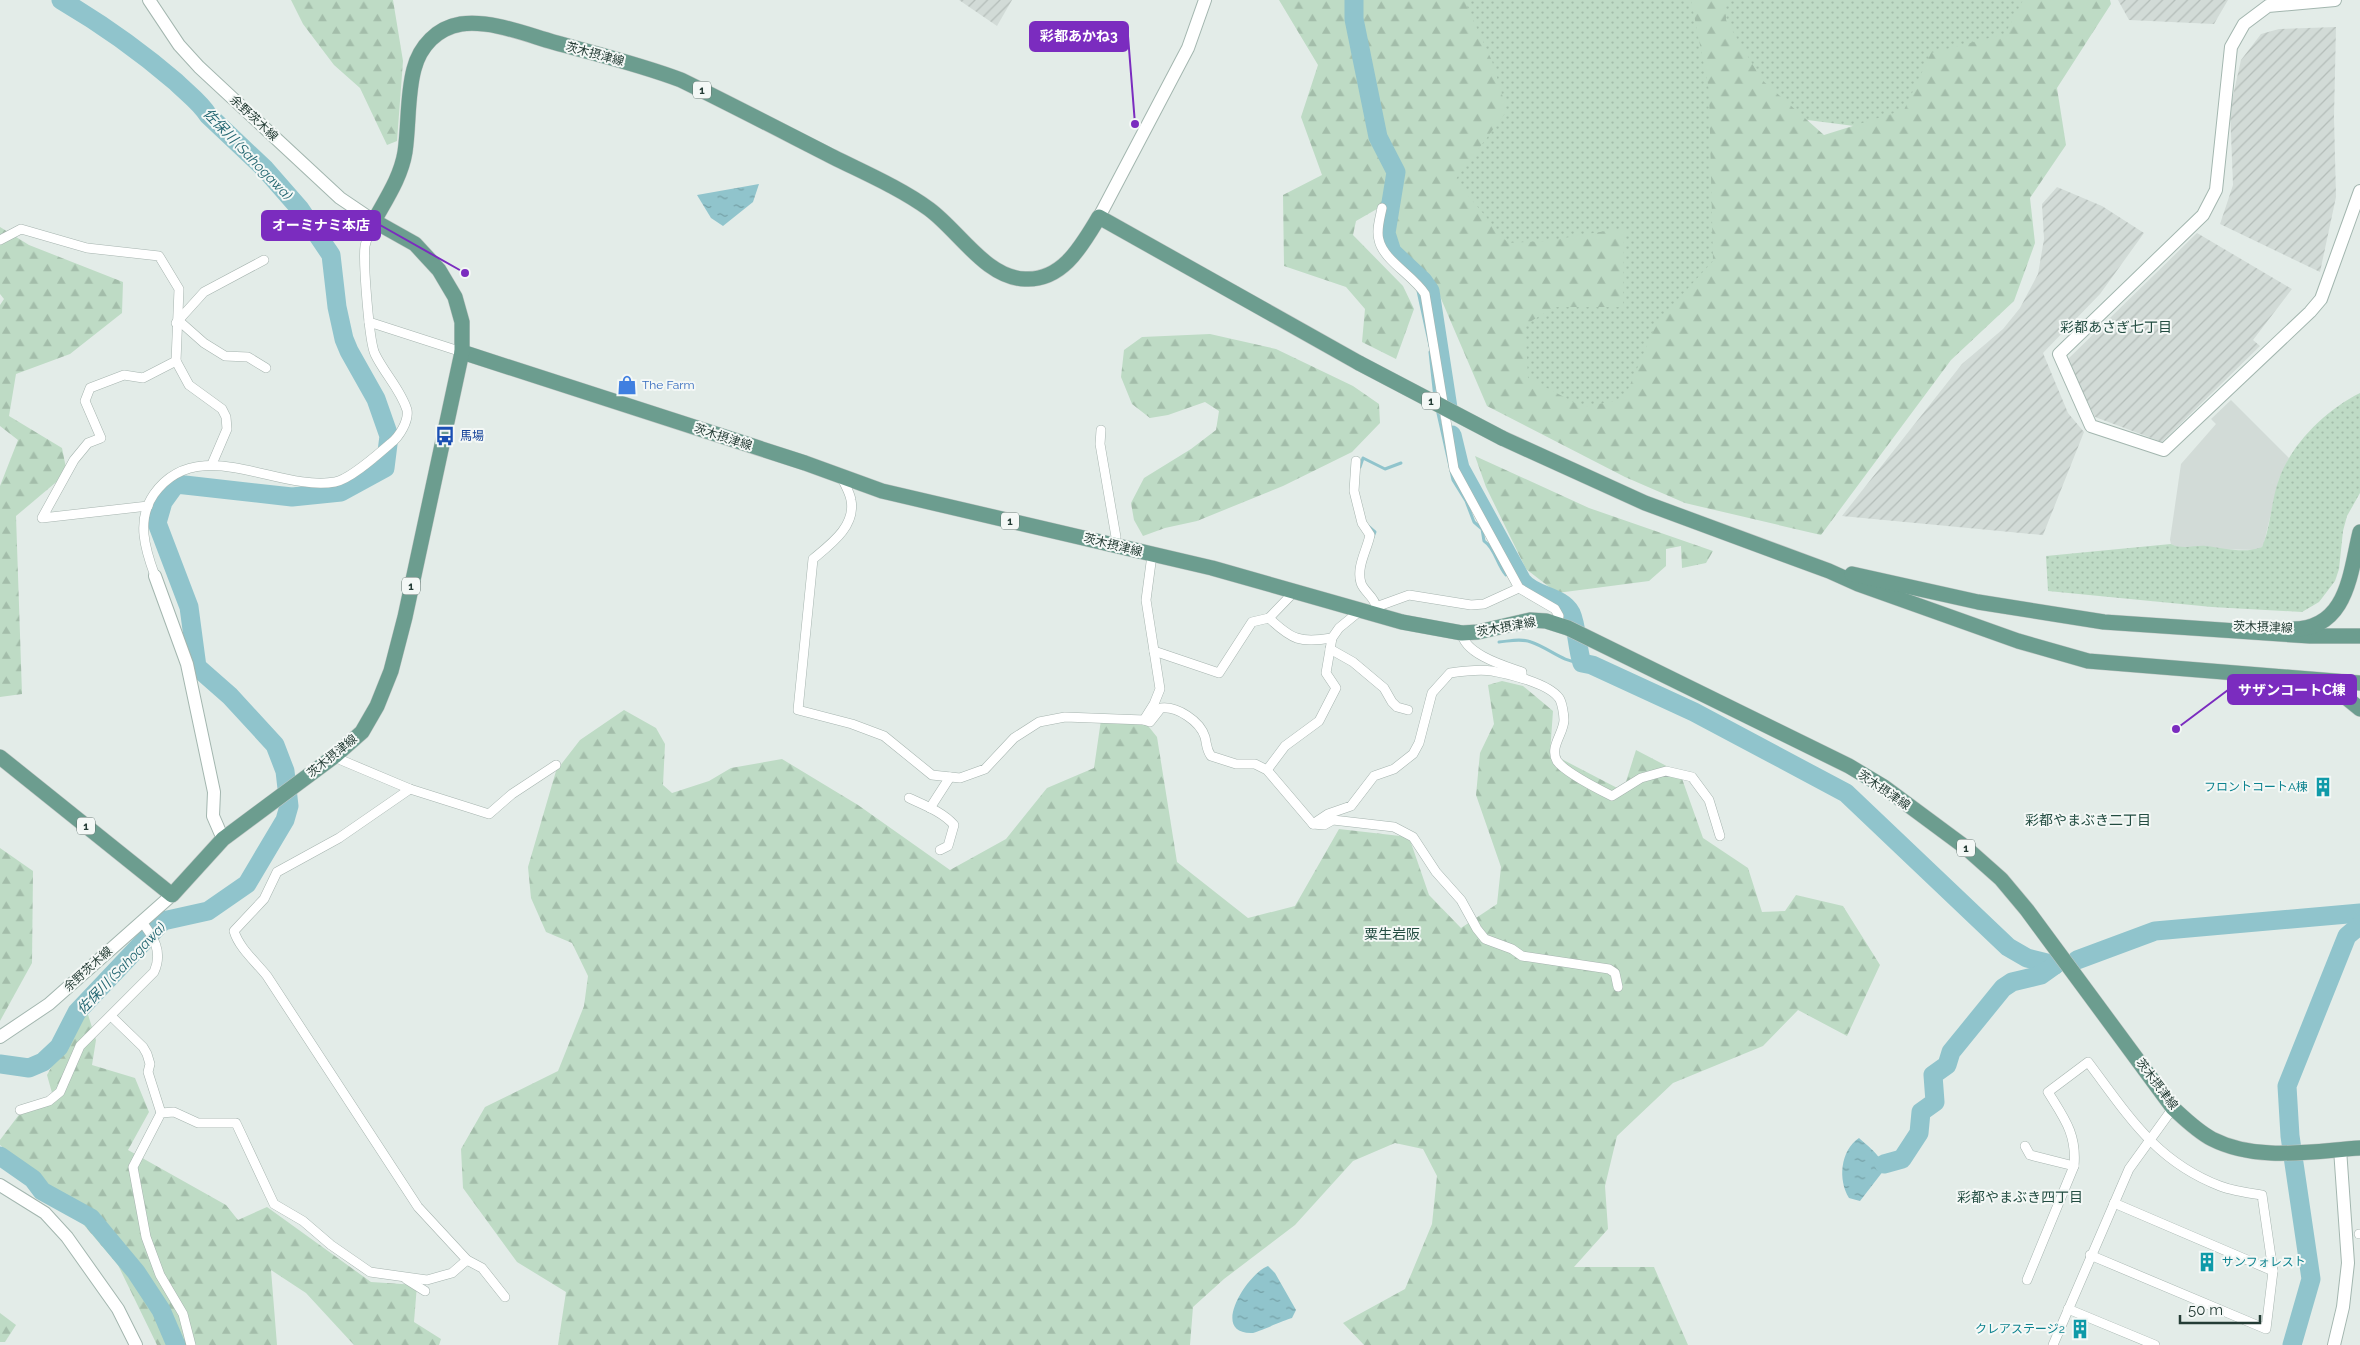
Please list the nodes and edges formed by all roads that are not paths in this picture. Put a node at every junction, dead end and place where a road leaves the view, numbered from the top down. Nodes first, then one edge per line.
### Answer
1 (149, 0) edge
2 (1204, 0) edge
3 (2335, 0) edge
4 (2360, 190) edge
5 (1382, 208) dead end
6 (1099, 217) junction
7 (374, 221) junction
8 (0, 240) edge
9 (264, 260) dead end
10 (177, 321) junction
11 (369, 322) junction
12 (462, 352) junction
13 (176, 361) junction
14 (266, 368) dead end
15 (1101, 430) dead end
16 (1356, 461) dead end
17 (212, 464) junction
18 (842, 478) junction
19 (148, 506) junction
20 (2360, 532) edge
21 (1114, 544) junction
22 (1152, 555) junction
23 (1829, 570) junction
24 (155, 576) joint
25 (1519, 588) junction
26 (1296, 590) junction
27 (1375, 608) junction
28 (1269, 618) junction
29 (2104, 622) junction
30 (1568, 628) junction
31 (1462, 633) junction
32 (2360, 636) edge
33 (1332, 638) junction
34 (1330, 649) junction
35 (1154, 652) junction
36 (2262, 674) junction
37 (1522, 678) junction
38 (2360, 682) edge
39 (2360, 709) edge
40 (1408, 710) dead end
41 (1144, 720) junction
42 (336, 756) junction
43 (0, 757) edge
44 (556, 765) dead end
45 (1267, 770) junction
46 (950, 777) junction
47 (410, 789) junction
48 (909, 798) dead end
49 (930, 808) junction
50 (1313, 824) junction
51 (1720, 836) dead end
52 (223, 839) junction
53 (940, 850) dead end
54 (172, 894) junction
55 (140, 921) junction
56 (1618, 987) dead end
57 (110, 1016) junction
58 (0, 1037) edge
59 (2173, 1108) junction
60 (20, 1110) dead end
61 (161, 1113) junction
62 (2149, 1141) junction
63 (2025, 1146) dead end
64 (2360, 1148) edge
65 (2340, 1150) junction
66 (2074, 1166) junction
67 (0, 1185) edge
68 (2114, 1204) junction
69 (2090, 1256) junction
70 (467, 1260) junction
71 (2274, 1271) junction
72 (403, 1277) junction
73 (2027, 1280) dead end
74 (425, 1291) dead end
75 (505, 1297) dead end
76 (2068, 1309) junction
77 (136, 1345) edge
78 (191, 1345) edge
79 (2053, 1345) edge
80 (2155, 1345) edge
81 (2334, 1345) edge

1 - 7 street, 余野茨木線
2 - 6 street
3 - 4 street
5 - 25 street
6 - 7 main road, 茨木摂津線 / 1
6 - 23 main road, 茨木摂津線 / 1, bridge
7 - 11 street
7 - 12 main road, 茨木摂津線 / 1
8 - 10 street
9 - 10 street
10 - 13 street
10 - 14 street
11 - 12 street
11 - 17 street
12 - 18 main road, 茨木摂津線 / 1
12 - 42 main road, 茨木摂津線 / 1
13 - 17 street
13 - 19 street
15 - 21 street
16 - 27 street
17 - 19 street
18 - 21 main road, 茨木摂津線 / 1
18 - 46 street
19 - 24 street
20 - 29 main road, 茨木摂津線 / 1
21 - 22 main road, 茨木摂津線 / 1
22 - 26 main road, 茨木摂津線 / 1
22 - 35 street
23 - 29 main road, 茨木摂津線 / 1
23 - 36 main road, 茨木摂津線 / 1
24 - 52 street
25 - 27 street
25 - 30 street
26 - 27 main road, 茨木摂津線 / 1
26 - 28 street
27 - 31 main road, 茨木摂津線 / 1
27 - 33 street
28 - 33 street
28 - 35 street
29 - 32 main road, 茨木摂津線 / 1
30 - 31 main road, 茨木摂津線 / 1
30 - 59 main road, 茨木摂津線 / 1
31 - 37 street
33 - 34 street
34 - 40 street
34 - 45 street
35 - 41 street
36 - 38 main road, 茨木摂津線 / 1
36 - 39 main road, 茨木摂津線 / 1
37 - 50 street
37 - 51 street
41 - 45 street
41 - 46 street
42 - 47 street
42 - 52 main road, 茨木摂津線 / 1
43 - 54 main road, 1
44 - 47 street
45 - 50 street
46 - 49 street
47 - 70 street
48 - 49 street
49 - 53 street
50 - 56 street
52 - 54 main road, 茨木摂津線 / 1
54 - 55 street, 余野茨木線
55 - 57 street
55 - 58 street, 余野茨木線
57 - 60 street
57 - 61 street
59 - 62 street
59 - 65 main road, 茨木摂津線 / 1
61 - 72 street
61 - 78 street
62 - 66 street
62 - 68 street
62 - 71 street
63 - 66 street
64 - 65 main road, 茨木摂津線 / 1
65 - 81 street
66 - 73 street
67 - 77 street
68 - 69 street
68 - 71 street
69 - 71 street
69 - 76 street
70 - 72 street
70 - 75 street
72 - 74 street
76 - 79 street
76 - 80 street

